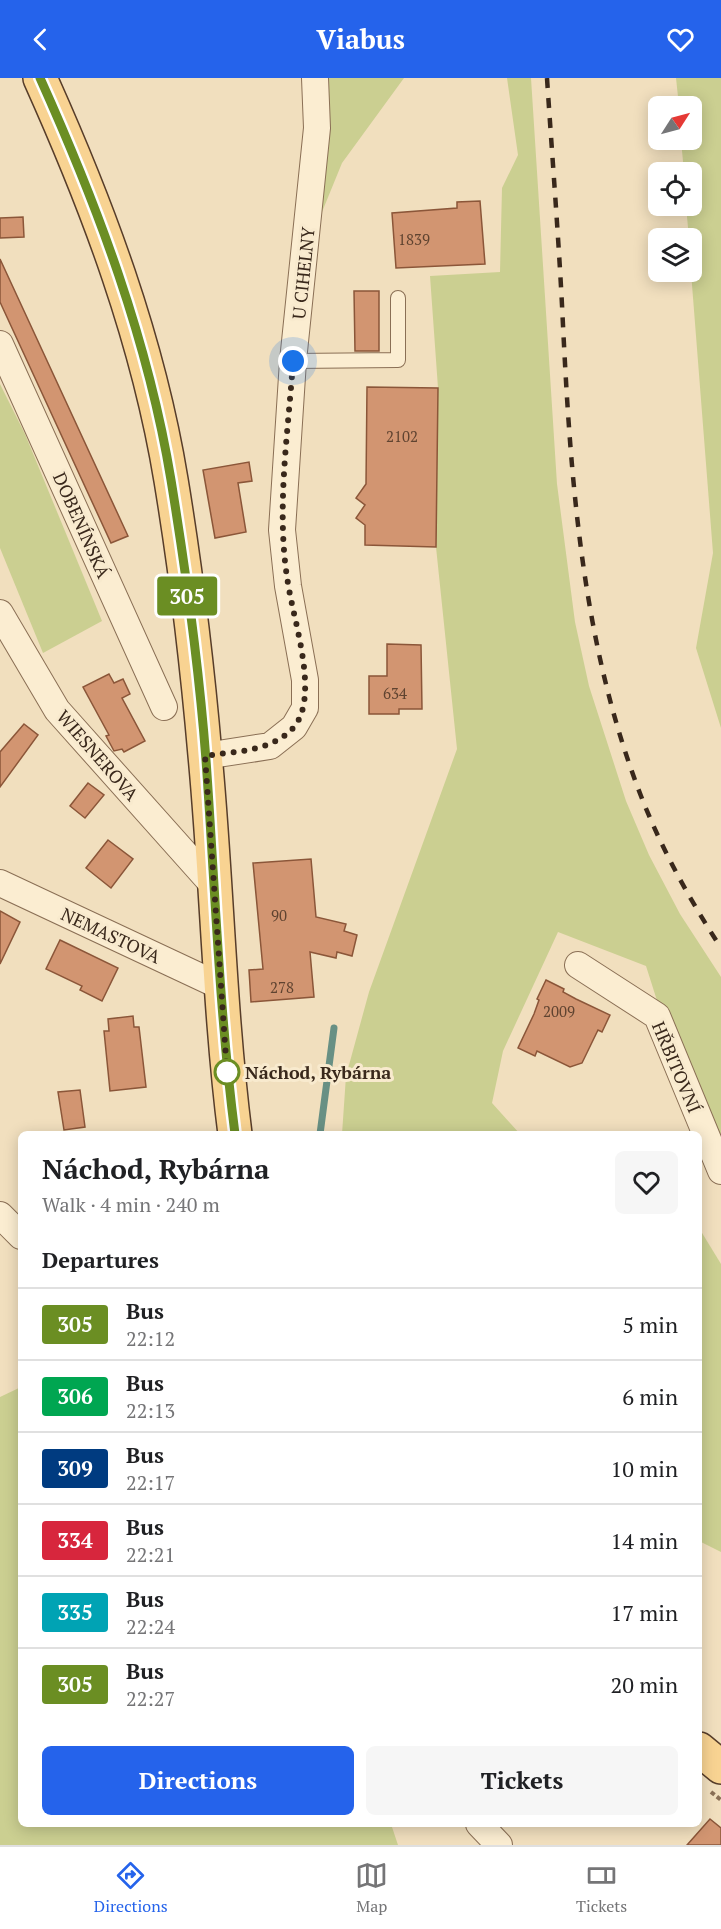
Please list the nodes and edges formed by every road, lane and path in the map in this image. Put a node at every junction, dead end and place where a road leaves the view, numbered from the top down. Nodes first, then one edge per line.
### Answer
1 (40, 78) edge
2 (315, 78) edge
3 (398, 297) dead end
4 (0, 344) edge
5 (293, 361) junction
6 (0, 613) edge
7 (164, 707) dead end
8 (205, 756) junction
9 (0, 883) edge
10 (214, 886) junction
11 (578, 965) dead end
12 (222, 987) junction
13 (235, 1131) edge
14 (721, 1171) edge
15 (0, 1215) edge
16 (18, 1233) edge
17 (702, 1751) edge
18 (721, 1767) edge
19 (483, 1827) edge
20 (499, 1845) edge

1 - 8 main road
2 - 5 street, U CIHELNY
3 - 5 lane
4 - 7 street, DOBENÍNSKÁ
5 - 8 street, U CIHELNY
6 - 10 street, WIESNEROVA
8 - 10 main road
9 - 12 street, NEMASTOVA
10 - 12 main road
11 - 14 street, HŘBITOVNÍ
12 - 13 main road
15 - 16 street
17 - 18 main road
19 - 20 street

